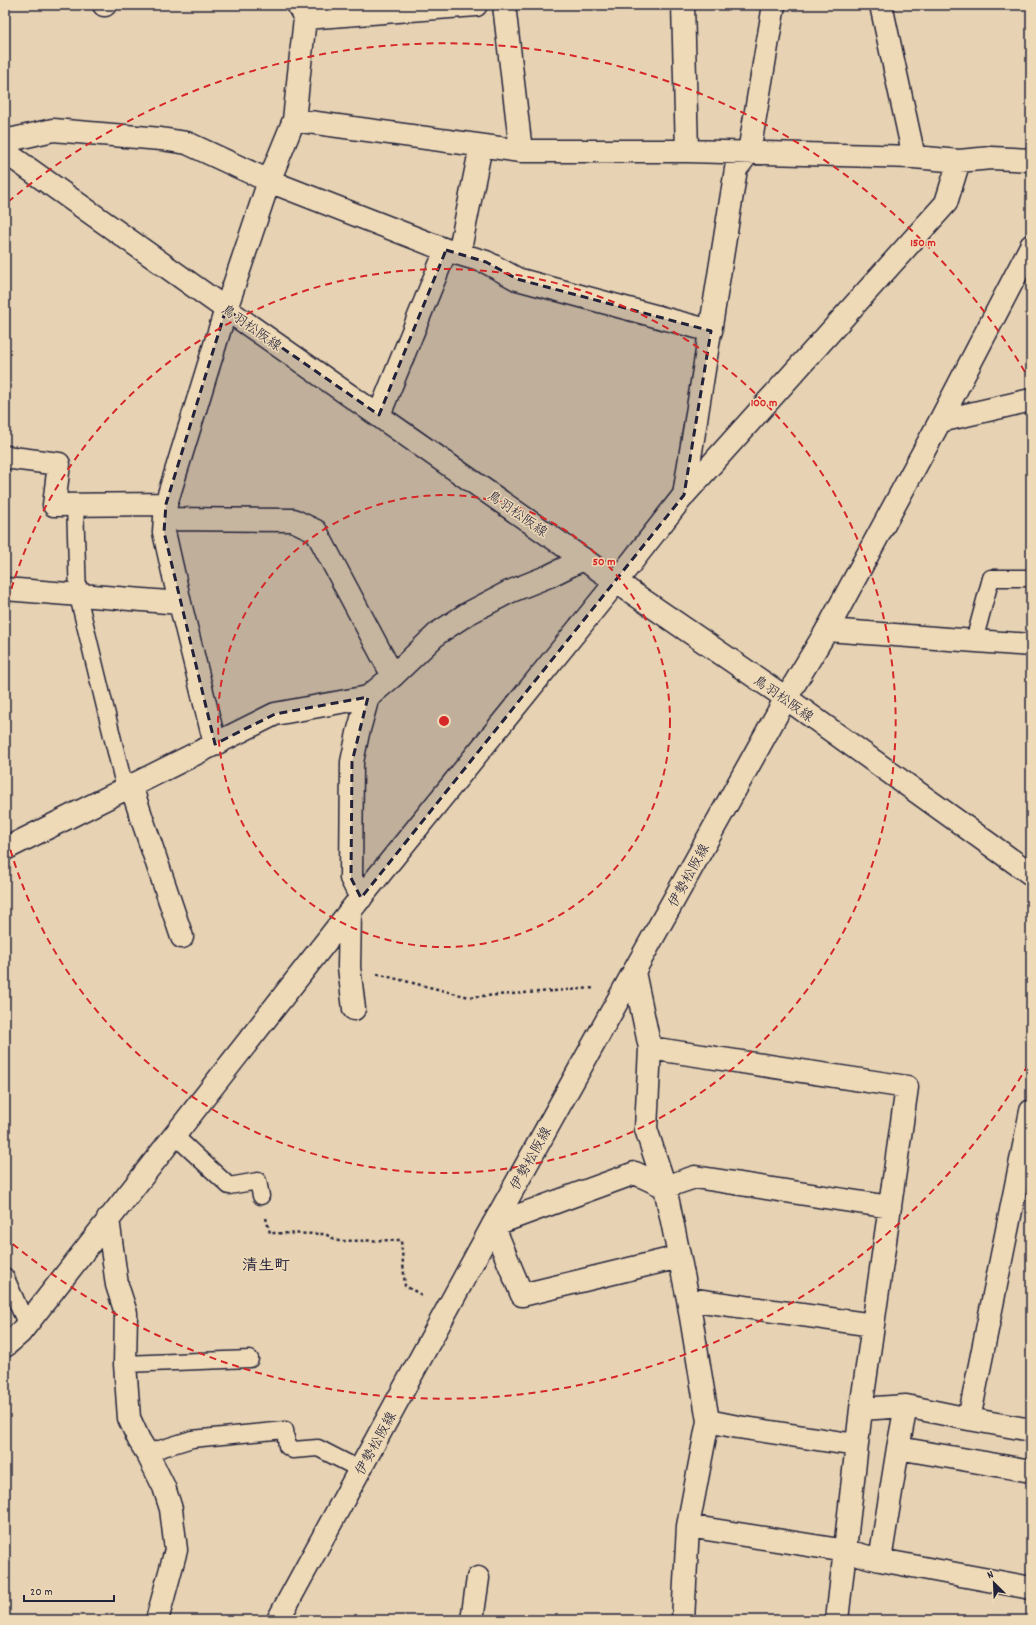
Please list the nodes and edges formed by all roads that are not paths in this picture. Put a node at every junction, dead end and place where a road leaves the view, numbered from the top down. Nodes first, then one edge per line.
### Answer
1 (476, 5) edge
2 (504, 5) edge
3 (683, 5) edge
4 (774, 5) edge
5 (882, 5) edge
6 (301, 12) edge
7 (294, 120) junction
8 (5, 141) edge
9 (481, 146) junction
10 (521, 151) junction
11 (688, 151) junction
12 (5, 152) edge
13 (749, 152) junction
14 (914, 157) junction
15 (1031, 160) edge
16 (959, 161) junction
17 (269, 181) junction
18 (1031, 246) edge
19 (453, 252) junction
20 (226, 309) junction
21 (711, 331) junction
22 (1031, 400) edge
23 (379, 415) junction
24 (940, 421) junction
25 (5, 457) edge
26 (684, 495) junction
27 (74, 505) junction
28 (165, 512) junction
29 (583, 559) junction
30 (1031, 578) edge
31 (616, 582) junction
32 (5, 589) edge
33 (78, 596) junction
34 (180, 603) junction
35 (827, 630) junction
36 (974, 641) junction
37 (1031, 645) edge
38 (393, 676) junction
39 (368, 697) junction
40 (786, 698) junction
41 (215, 744) junction
42 (128, 788) junction
43 (5, 849) edge
44 (1031, 874) edge
45 (355, 905) junction
46 (182, 937) dead end
47 (630, 979) junction
48 (354, 1010) dead end
49 (650, 1048) junction
50 (1031, 1111) edge
51 (174, 1135) junction
52 (665, 1187) junction
53 (261, 1196) road end
54 (890, 1207) junction
55 (108, 1219) junction
56 (493, 1225) junction
57 (679, 1257) junction
58 (5, 1276) edge
59 (688, 1299) junction
60 (26, 1323) junction
61 (873, 1325) junction
62 (5, 1346) edge
63 (250, 1359) dead end
64 (125, 1364) junction
65 (906, 1406) junction
66 (861, 1409) junction
67 (969, 1419) junction
68 (708, 1421) junction
69 (1031, 1430) edge
70 (856, 1446) junction
71 (898, 1448) junction
72 (147, 1453) junction
73 (361, 1470) junction
74 (1031, 1471) edge
75 (688, 1526) junction
76 (846, 1551) junction
77 (880, 1560) junction
78 (478, 1578) dead end
79 (1031, 1588) edge
80 (157, 1620) edge
81 (278, 1620) edge
82 (472, 1620) edge
83 (683, 1620) edge
84 (837, 1620) edge

1 - 6 street
2 - 10 street
3 - 11 street
4 - 13 street
5 - 14 street
6 - 7 street
7 - 9 street
7 - 17 street
8 - 17 street
9 - 10 street
9 - 19 street
10 - 11 street
11 - 13 street
12 - 20 street, 鳥羽松阪線
13 - 14 street
13 - 21 street
14 - 16 street
15 - 16 street
16 - 26 street
17 - 19 street
17 - 20 street
18 - 24 street, 伊勢松阪線
19 - 21 street
19 - 23 street
20 - 23 street, 鳥羽松阪線
20 - 28 street
21 - 26 street
22 - 24 street
23 - 29 street, 鳥羽松阪線
24 - 35 street, 伊勢松阪線
25 - 27 street
26 - 31 street
27 - 28 street
27 - 33 lane
28 - 34 street
28 - 38 street
29 - 31 street, 鳥羽松阪線
29 - 38 street
30 - 36 lane
31 - 40 street, 鳥羽松阪線
31 - 45 street
32 - 33 street
33 - 34 street
33 - 42 lane
34 - 41 street
35 - 36 street
35 - 40 street, 伊勢松阪線
36 - 37 street
38 - 39 street
39 - 41 street
39 - 45 street
40 - 44 street, 鳥羽松阪線
40 - 47 street, 伊勢松阪線
41 - 42 street
42 - 43 street
42 - 46 street
45 - 48 street
45 - 51 street
47 - 49 street
47 - 56 street, 伊勢松阪線
49 - 52 street
49 - 54 street
50 - 67 street
51 - 53 lane
51 - 55 street
52 - 54 street
52 - 56 street
52 - 57 street
54 - 61 street
55 - 60 street
55 - 64 street
56 - 57 street
56 - 73 street, 伊勢松阪線
57 - 59 street
58 - 60 lane
59 - 61 street
59 - 68 street
60 - 62 street
61 - 66 street
63 - 64 lane
64 - 72 street
65 - 66 street
65 - 67 street
65 - 71 street
66 - 70 street
67 - 69 street
68 - 70 street
68 - 75 street
70 - 76 street
71 - 74 street
71 - 77 street
72 - 73 lane
72 - 80 street
73 - 81 street, 伊勢松阪線
75 - 76 street
75 - 83 street
76 - 77 street
76 - 84 street
77 - 79 street
78 - 82 street

